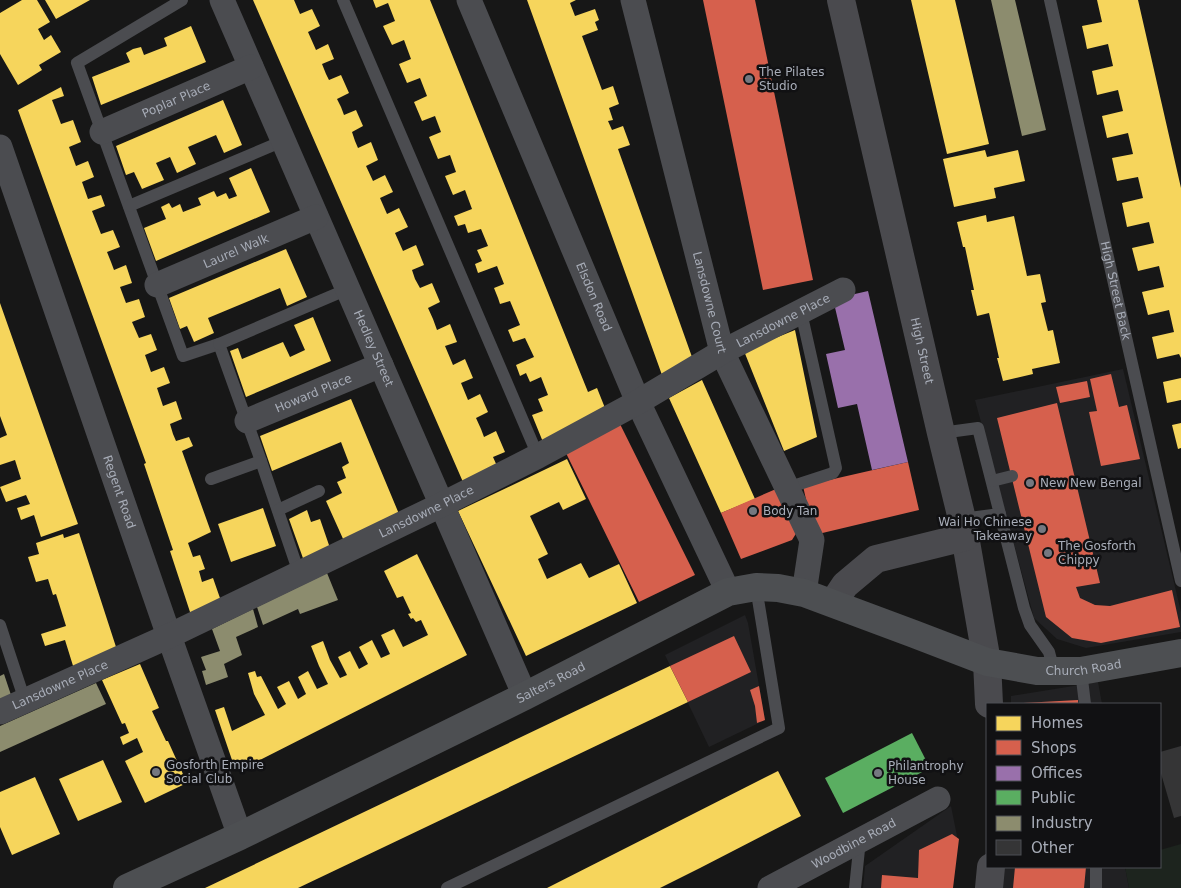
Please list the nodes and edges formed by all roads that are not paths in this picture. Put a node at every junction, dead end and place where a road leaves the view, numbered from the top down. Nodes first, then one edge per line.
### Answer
1 (182, 0) edge
2 (222, 0) edge
3 (343, 0) edge
4 (469, 0) edge
5 (633, 0) edge
6 (841, 0) edge
7 (1050, 0) edge
8 (251, 67) junction
9 (102, 132) junction
10 (283, 141) junction
11 (0, 147) edge
12 (129, 206) junction
13 (316, 217) junction
14 (158, 285) junction
15 (348, 289) junction
16 (843, 290) dead end
17 (801, 312) junction
18 (219, 344) junction
19 (722, 352) junction
20 (381, 365) junction
21 (638, 402) junction
22 (247, 421) junction
23 (941, 433) junction
24 (538, 456) junction
25 (261, 461) junction
26 (1012, 476) dead end
27 (211, 479) dead end
28 (992, 481) junction
29 (787, 488) junction
30 (319, 491) dead end
31 (441, 505) junction
32 (278, 510) junction
33 (1000, 514) junction
34 (964, 528) junction
35 (299, 573) junction
36 (1181, 581) edge
37 (756, 587) junction
38 (728, 592) junction
39 (804, 592) junction
40 (833, 604) junction
41 (0, 625) edge
42 (169, 636) junction
43 (1181, 653) edge
44 (986, 662) junction
45 (1054, 671) junction
46 (1081, 671) junction
47 (525, 696) junction
48 (26, 701) junction
49 (989, 703) edge
50 (1085, 703) edge
51 (0, 712) edge
52 (938, 799) dead end
53 (240, 836) junction
54 (860, 840) junction
55 (990, 868) edge
56 (1096, 868) edge
57 (132, 887) edge
58 (447, 888) edge
59 (770, 888) edge
60 (855, 888) edge
61 (989, 888) edge
62 (1096, 888) edge

1 - 9 lane
2 - 8 street, Hedley Street
3 - 24 lane
4 - 21 street, Elsdon Road
5 - 19 street, Lansdowne Court
6 - 23 main road, High Street
7 - 36 lane, High Street Back
8 - 9 street, Poplar Place
8 - 10 street, Hedley Street
9 - 12 lane
10 - 12 lane
10 - 13 street, Hedley Street
11 - 42 street, Regent Road
12 - 14 lane
13 - 14 street, Laurel Walk
13 - 15 street, Hedley Street
14 - 18 lane
15 - 18 lane
15 - 20 street, Hedley Street
16 - 17 street, Lansdowne Place
17 - 19 street, Lansdowne Place
17 - 29 lane
18 - 22 lane
19 - 21 street, Lansdowne Place
19 - 29 street, Lansdowne Court
20 - 22 street, Howard Place
20 - 31 street, Hedley Street
21 - 24 street, Lansdowne Place
21 - 38 street, Elsdon Road
22 - 25 lane
23 - 28 lane
23 - 34 main road, High Street
24 - 31 street, Lansdowne Place
25 - 27 lane
25 - 32 lane
26 - 28 lane
28 - 33 lane
29 - 39 street, Lansdowne Court
30 - 32 lane
31 - 35 street, Lansdowne Place
31 - 47 street, Hedley Street
32 - 35 lane
33 - 34 lane
33 - 45 lane
34 - 40 main road
34 - 44 main road, High Street
35 - 42 street, Lansdowne Place
37 - 38 main road, Salters Road
37 - 39 main road, Salters Road
37 - 58 lane
38 - 47 main road, Salters Road
39 - 40 main road, Salters Road
40 - 44 main road, Salters Road
41 - 48 lane
42 - 48 street, Lansdowne Place
42 - 53 street, Regent Road
43 - 46 main road, Church Road
44 - 45 main road, Church Road
44 - 49 main road, High Street
45 - 46 main road, Church Road
46 - 50 lane
47 - 53 main road, Salters Road
48 - 51 street, Lansdowne Place
52 - 54 street, Woodbine Road
53 - 57 main road, Salters Road
54 - 59 street, Woodbine Road
54 - 60 lane
55 - 61 main road
56 - 62 lane

